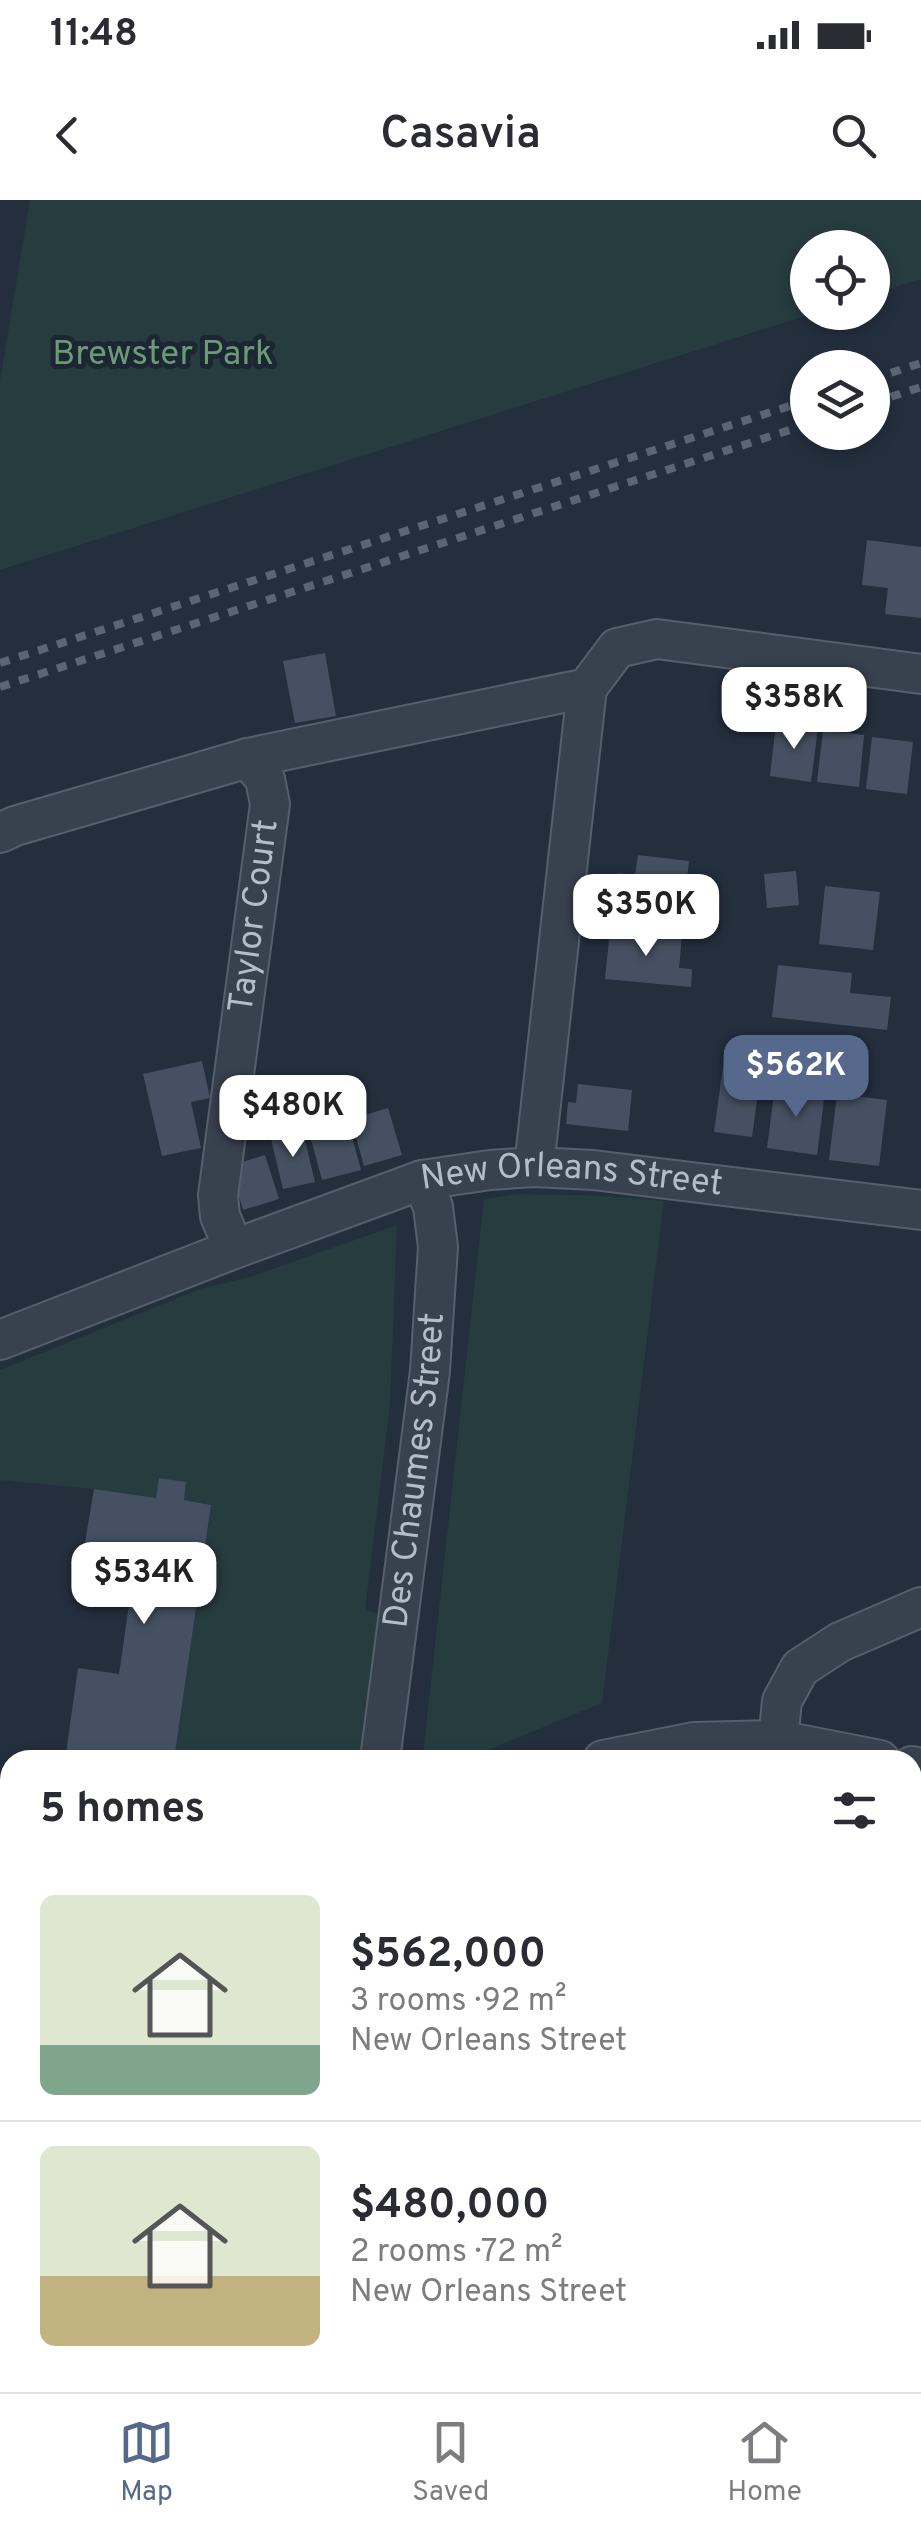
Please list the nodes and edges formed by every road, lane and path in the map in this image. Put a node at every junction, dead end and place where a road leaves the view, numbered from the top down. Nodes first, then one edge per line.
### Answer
1 (921, 674) edge
2 (587, 688) junction
3 (248, 758) junction
4 (0, 833) edge
5 (534, 1167) junction
6 (422, 1180) junction
7 (920, 1199) edge
8 (234, 1250) junction
9 (0, 1340) edge
10 (921, 1607) edge
11 (778, 1740) junction
12 (381, 1750) edge
13 (647, 1750) edge
14 (817, 1750) edge

1 - 2 street
2 - 3 street
2 - 5 street
3 - 4 street
3 - 8 street, Taylor Court
5 - 6 street, New Orleans Street
5 - 7 street, New Orleans Street
6 - 8 street, New Orleans Street
6 - 12 street, Des Chaumes Street
8 - 9 street
10 - 11 street
11 - 13 street
11 - 14 street

